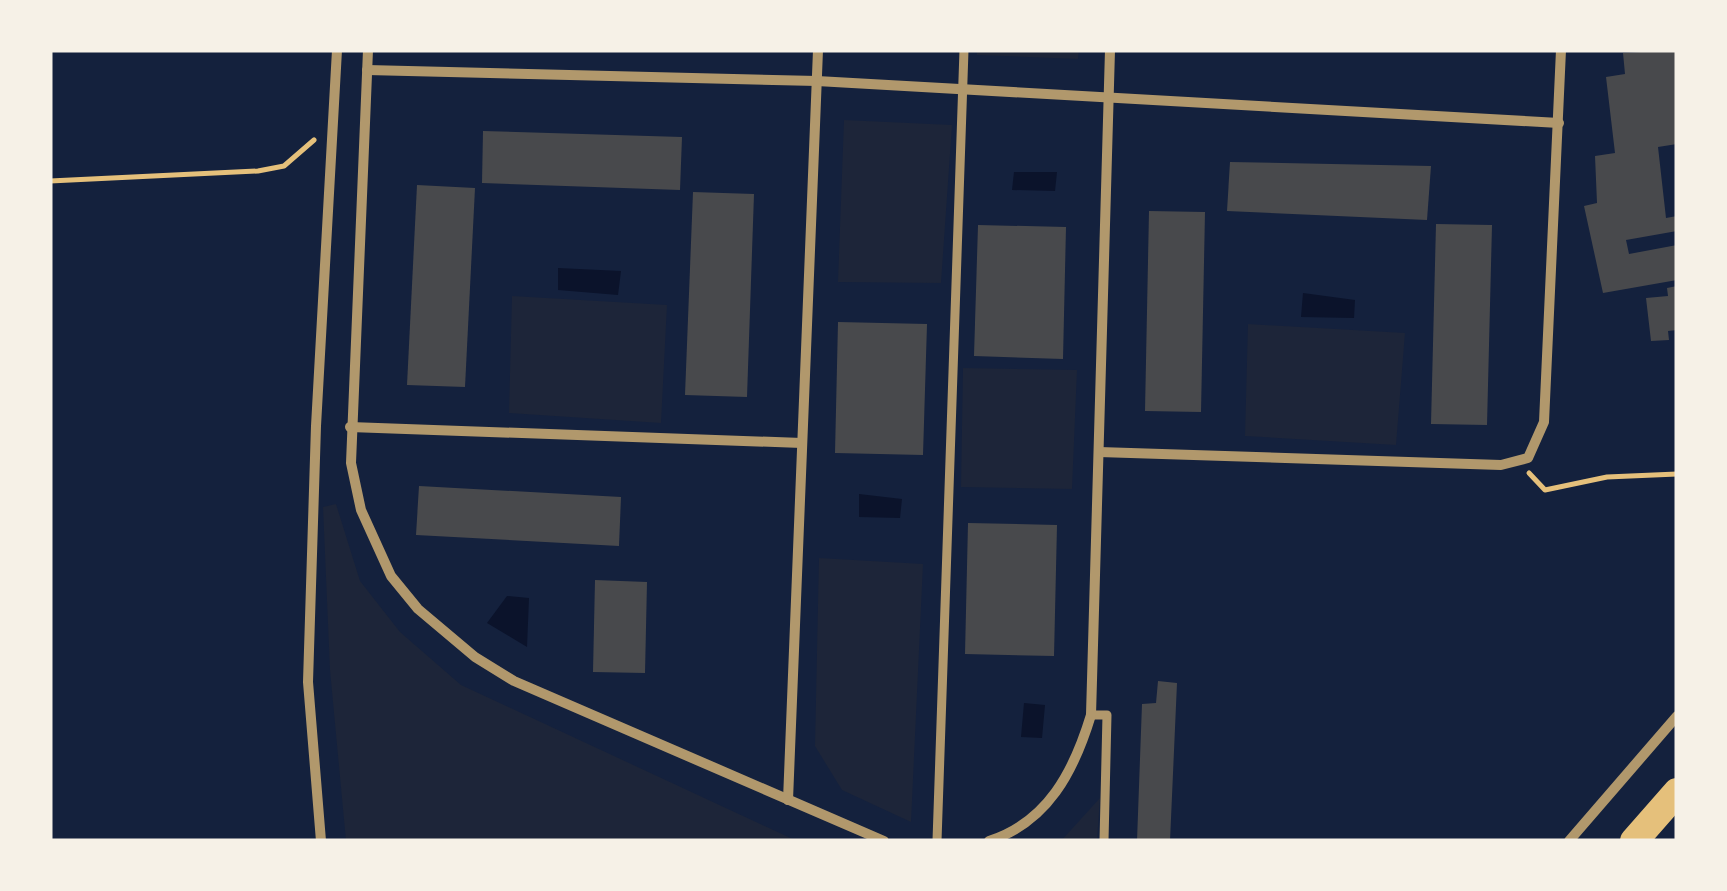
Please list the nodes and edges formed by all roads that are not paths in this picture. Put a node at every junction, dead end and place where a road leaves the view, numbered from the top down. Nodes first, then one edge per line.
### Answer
1 (337, 50) edge
2 (368, 50) edge
3 (818, 50) edge
4 (964, 50) edge
5 (1110, 50) edge
6 (1561, 50) edge
7 (367, 70) junction
8 (817, 81) junction
9 (962, 90) junction
10 (1108, 98) junction
11 (1559, 123) junction
12 (350, 427) junction
13 (802, 443) junction
14 (1099, 452) junction
15 (1091, 715) junction
16 (1677, 716) edge
17 (1677, 792) edge
18 (788, 800) junction
19 (321, 841) edge
20 (884, 841) edge
21 (937, 841) edge
22 (988, 841) edge
23 (1104, 841) edge
24 (1569, 841) edge
25 (1634, 841) edge

1 - 19 street
2 - 7 street
3 - 8 street
4 - 9 street
5 - 10 street
6 - 11 street
7 - 8 street
7 - 12 street
8 - 9 street
8 - 13 street
9 - 10 street
9 - 21 street
10 - 11 street
10 - 14 street
11 - 14 street
12 - 13 street
12 - 18 street
13 - 18 street
14 - 15 street
15 - 22 street
15 - 23 street
16 - 24 street
17 - 25 highway
18 - 20 street

